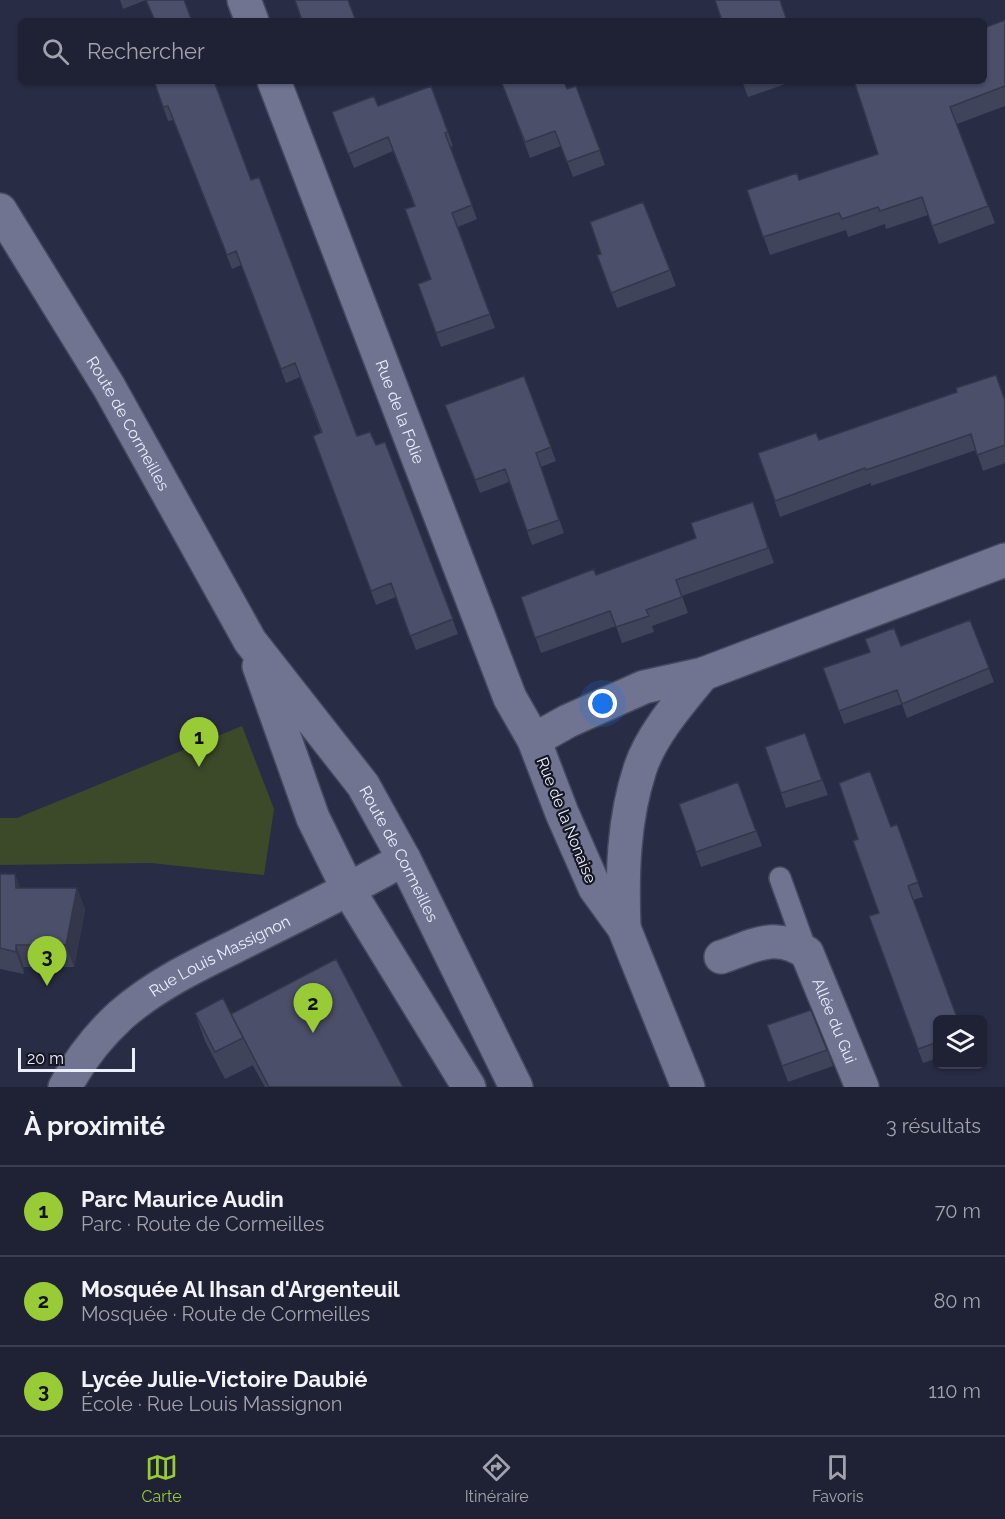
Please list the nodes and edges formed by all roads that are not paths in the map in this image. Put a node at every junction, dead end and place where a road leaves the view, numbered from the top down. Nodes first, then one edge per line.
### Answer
1 (244, 0) edge
2 (251, 18) edge
3 (275, 84) edge
4 (0, 210) edge
5 (1005, 560) edge
6 (250, 641) junction
7 (702, 674) junction
8 (534, 740) junction
9 (404, 859) junction
10 (780, 878) dead end
11 (349, 891) junction
12 (624, 928) junction
13 (807, 953) junction
14 (721, 957) dead end
15 (65, 1087) edge
16 (469, 1087) edge
17 (516, 1087) edge
18 (688, 1087) edge
19 (862, 1087) edge

1 - 2 main road
3 - 8 main road, Rue de la Folie
4 - 6 main road, Route de Cormeilles
5 - 7 main road, Rue de la Nonaise
6 - 9 main road, Route de Cormeilles
6 - 11 main road, Route de Cormeilles
7 - 8 main road, Rue de la Nonaise
7 - 12 main road, Rue de la Nonaise
8 - 12 main road, Rue de la Nonaise
9 - 11 main road, Rue Louis Massignon
9 - 17 main road, Route de Cormeilles
10 - 13 lane, Allée du Gui
11 - 15 main road, Rue Louis Massignon
11 - 16 main road, Route de Cormeilles
12 - 18 main road, Rue de la Nonaise
13 - 14 main road
13 - 19 main road, Allée du Gui

